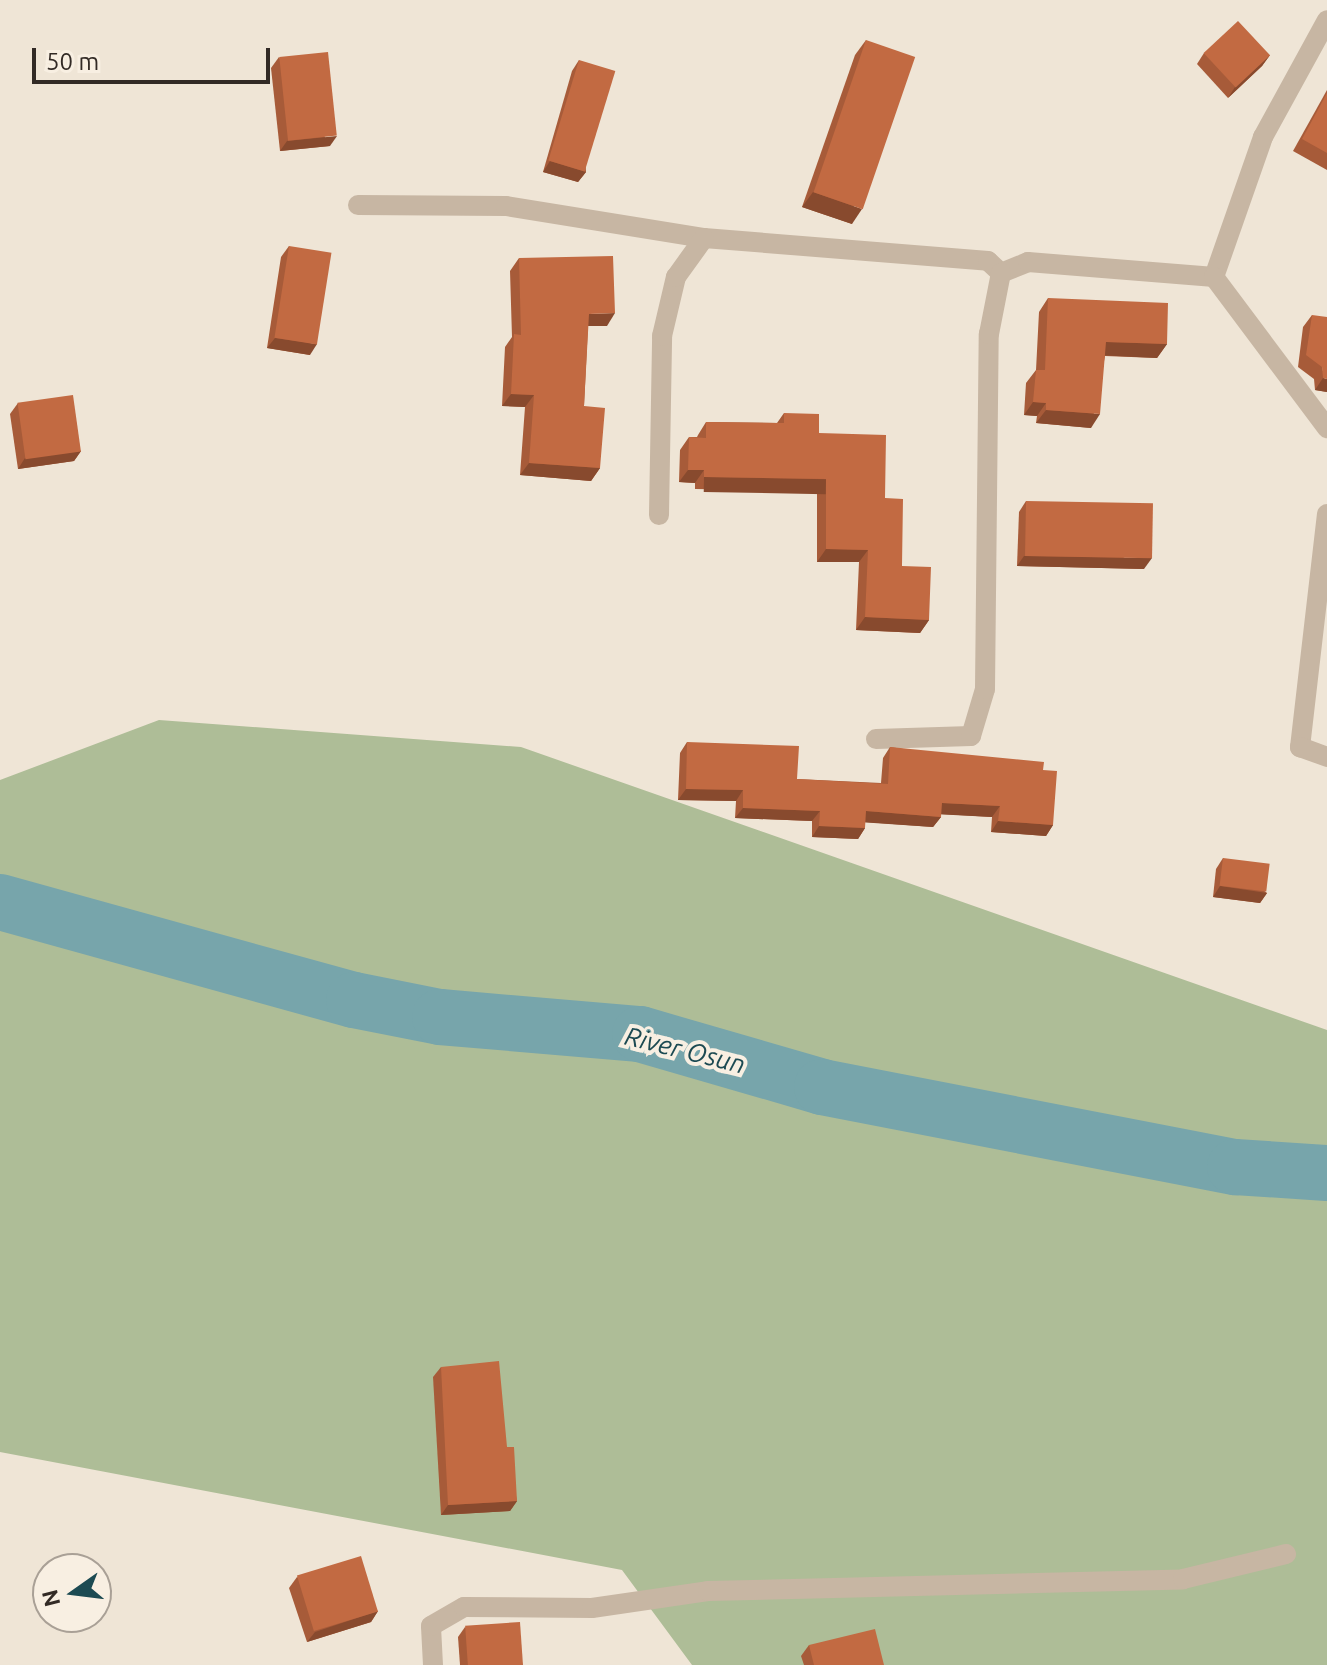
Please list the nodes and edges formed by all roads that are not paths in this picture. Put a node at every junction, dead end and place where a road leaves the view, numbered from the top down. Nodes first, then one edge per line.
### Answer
1 (1327, 20) edge
2 (358, 205) dead end
3 (704, 238) junction
4 (1001, 273) junction
5 (1214, 277) junction
6 (1327, 428) edge
7 (1327, 514) edge
8 (659, 515) dead end
9 (876, 739) dead end
10 (1327, 757) edge
11 (1286, 1554) dead end
12 (433, 1665) edge

1 - 5 street
2 - 3 street
3 - 4 street
3 - 8 street
4 - 5 street
4 - 9 street
5 - 6 street
7 - 10 street
11 - 12 street

